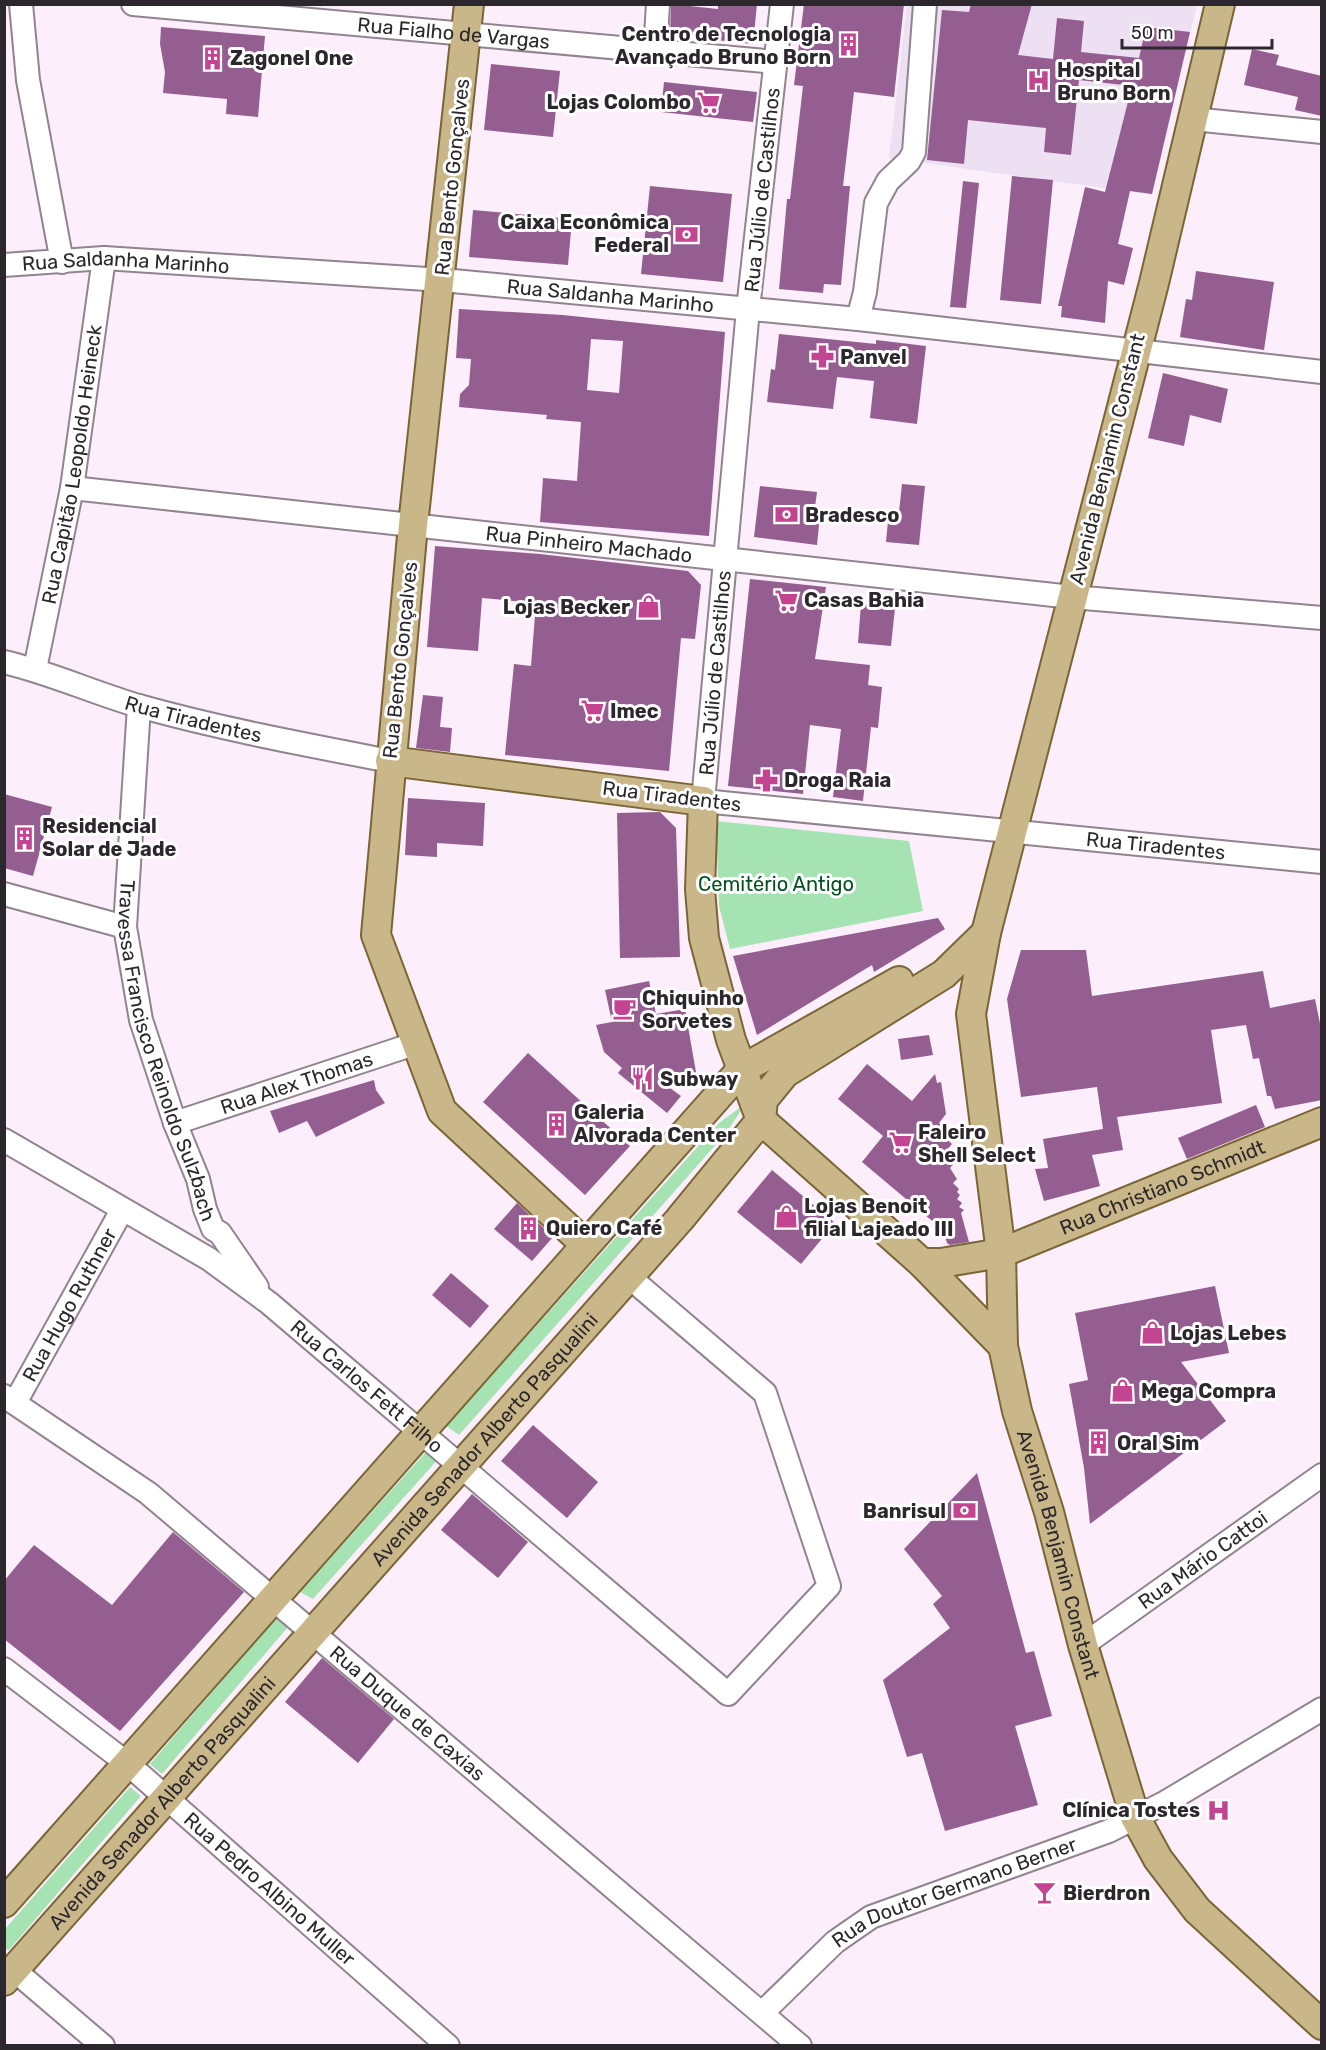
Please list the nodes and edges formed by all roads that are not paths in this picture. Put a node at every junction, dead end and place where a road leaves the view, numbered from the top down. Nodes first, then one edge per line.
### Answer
1 (21, 4) edge
2 (133, 4) edge
3 (469, 4) edge
4 (658, 4) edge
5 (782, 4) edge
6 (925, 4) edge
7 (1220, 4) edge
8 (466, 35) junction
9 (655, 52) junction
10 (776, 62) junction
11 (1193, 119) junction
12 (1322, 132) edge
13 (105, 258) junction
14 (62, 261) junction
15 (4, 265) edge
16 (442, 280) junction
17 (748, 309) junction
18 (858, 319) junction
19 (1134, 350) junction
20 (1322, 372) edge
21 (72, 488) junction
22 (414, 525) junction
23 (725, 559) junction
24 (1072, 597) junction
25 (1322, 618) edge
26 (4, 662) edge
27 (34, 669) junction
28 (139, 706) junction
29 (390, 761) junction
30 (703, 801) junction
31 (1012, 832) junction
32 (1322, 862) edge
33 (4, 894) edge
34 (989, 923) junction
35 (126, 927) junction
36 (940, 964) junction
37 (972, 1007) junction
38 (417, 1043) junction
39 (741, 1070) junction
40 (761, 1120) junction
41 (1322, 1122) edge
42 (175, 1123) junction
43 (4, 1140) edge
44 (122, 1210) junction
45 (206, 1237) junction
46 (585, 1244) junction
47 (1002, 1253) junction
48 (922, 1263) junction
49 (629, 1277) junction
50 (269, 1303) joint
51 (1003, 1346) junction
52 (10, 1398) edge
53 (420, 1431) junction
54 (461, 1467) junction
55 (1322, 1475) edge
56 (273, 1599) junction
57 (313, 1633) junction
58 (1083, 1645) junction
59 (4, 1669) edge
60 (1322, 1709) edge
61 (128, 1764) junction
62 (167, 1798) junction
63 (1135, 1817) junction
64 (4, 1903) edge
65 (8, 1972) edge
66 (762, 2013) junction
67 (1322, 2025) edge
68 (103, 2046) edge
69 (448, 2046) edge
70 (800, 2046) edge

1 - 14 street
2 - 8 street, Rua Fialho de Vargas
3 - 8 main road, Rua Bento Gonçalves
4 - 9 street
5 - 10 street, Rua Júlio de Castilhos
6 - 18 street
7 - 11 main road, Avenida Benjamin Constant
8 - 9 street, Rua Fialho de Vargas
8 - 16 main road, Rua Bento Gonçalves
9 - 10 street, Rua Fialho de Vargas
10 - 17 street, Rua Júlio de Castilhos
11 - 12 street
11 - 19 main road, Avenida Benjamin Constant
13 - 14 street, Rua Saldanha Marinho
13 - 16 street, Rua Saldanha Marinho
13 - 21 street, Rua Capitão Leopoldo Heineck
14 - 15 street, Rua Saldanha Marinho
16 - 17 street, Rua Saldanha Marinho
16 - 22 main road, Rua Bento Gonçalves
17 - 18 street, Rua Saldanha Marinho
17 - 23 street, Rua Júlio de Castilhos
18 - 19 street, Rua Saldanha Marinho
19 - 20 street, Rua Saldanha Marinho
19 - 24 main road, Avenida Benjamin Constant
21 - 22 street, Rua Pinheiro Machado
21 - 27 street, Rua Capitão Leopoldo Heineck
22 - 23 street, Rua Pinheiro Machado
22 - 29 main road, Rua Bento Gonçalves
23 - 24 street, Rua Pinheiro Machado
23 - 30 street, Rua Júlio de Castilhos
24 - 25 street, Rua Pinheiro Machado
24 - 31 main road, Avenida Benjamin Constant
26 - 27 street, Rua Tiradentes
27 - 28 street, Rua Tiradentes
28 - 29 street, Rua Tiradentes
28 - 35 street, Travessa Francisco Reinoldo Sulzbach
29 - 30 main road, Rua Tiradentes
29 - 38 main road, Rua Bento Gonçalves
30 - 31 street, Rua Tiradentes
30 - 39 main road, Rua Júlio de Castilhos
31 - 32 street, Rua Tiradentes
31 - 34 main road, Avenida Benjamin Constant
33 - 35 street
34 - 36 main road, Avenida Senador Alberto Pasqualini
34 - 37 main road, Avenida Benjamin Constant
35 - 42 street, Travessa Francisco Reinoldo Sulzbach
36 - 37 main road
36 - 39 main road, Avenida Senador Alberto Pasqualini
36 - 40 main road, Avenida Senador Alberto Pasqualini
37 - 47 main road, Avenida Benjamin Constant
38 - 42 street, Rua Alex Thomas
38 - 46 main road, Rua Bento Gonçalves
39 - 40 main road, Rua Júlio de Castilhos
39 - 46 main road, Avenida Senador Alberto Pasqualini
40 - 48 main road, Rua Júlio de Castilhos
40 - 49 main road, Avenida Senador Alberto Pasqualini
41 - 47 main road, Rua Christiano Schmidt
42 - 45 street, Travessa Francisco Reinoldo Sulzbach
43 - 44 street
44 - 45 street
44 - 52 street, Rua Hugo Ruthner
45 - 50 street, Travessa Francisco Reinoldo Sulzbach
46 - 53 main road, Avenida Senador Alberto Pasqualini
47 - 48 main road
47 - 51 main road, Avenida Benjamin Constant
48 - 51 main road, Rua Júlio de Castilhos
49 - 54 main road, Avenida Senador Alberto Pasqualini
49 - 54 street, Rua Carlos Fett Filho
50 - 53 street, Rua Carlos Fett Filho
51 - 58 main road, Avenida Benjamin Constant
52 - 56 street, Rua Duque de Caxias
53 - 54 street, Rua Carlos Fett Filho
53 - 56 main road, Avenida Senador Alberto Pasqualini
54 - 57 main road, Avenida Senador Alberto Pasqualini
55 - 58 street, Rua Mário Cattoi
56 - 57 street, Rua Duque de Caxias
56 - 61 main road, Avenida Senador Alberto Pasqualini
57 - 62 main road, Avenida Senador Alberto Pasqualini
57 - 66 street, Rua Duque de Caxias
58 - 63 main road, Avenida Benjamin Constant
59 - 61 street, Rua Pedro Albino Muller
60 - 63 street, Rua Doutor Germano Berner
61 - 62 street, Rua Pedro Albino Muller
61 - 64 main road, Avenida Senador Alberto Pasqualini
62 - 65 main road, Avenida Senador Alberto Pasqualini
62 - 69 street, Rua Pedro Albino Muller
63 - 66 street, Rua Doutor Germano Berner
63 - 67 main road, Avenida Benjamin Constant
65 - 68 street
66 - 70 street, Rua Duque de Caxias

